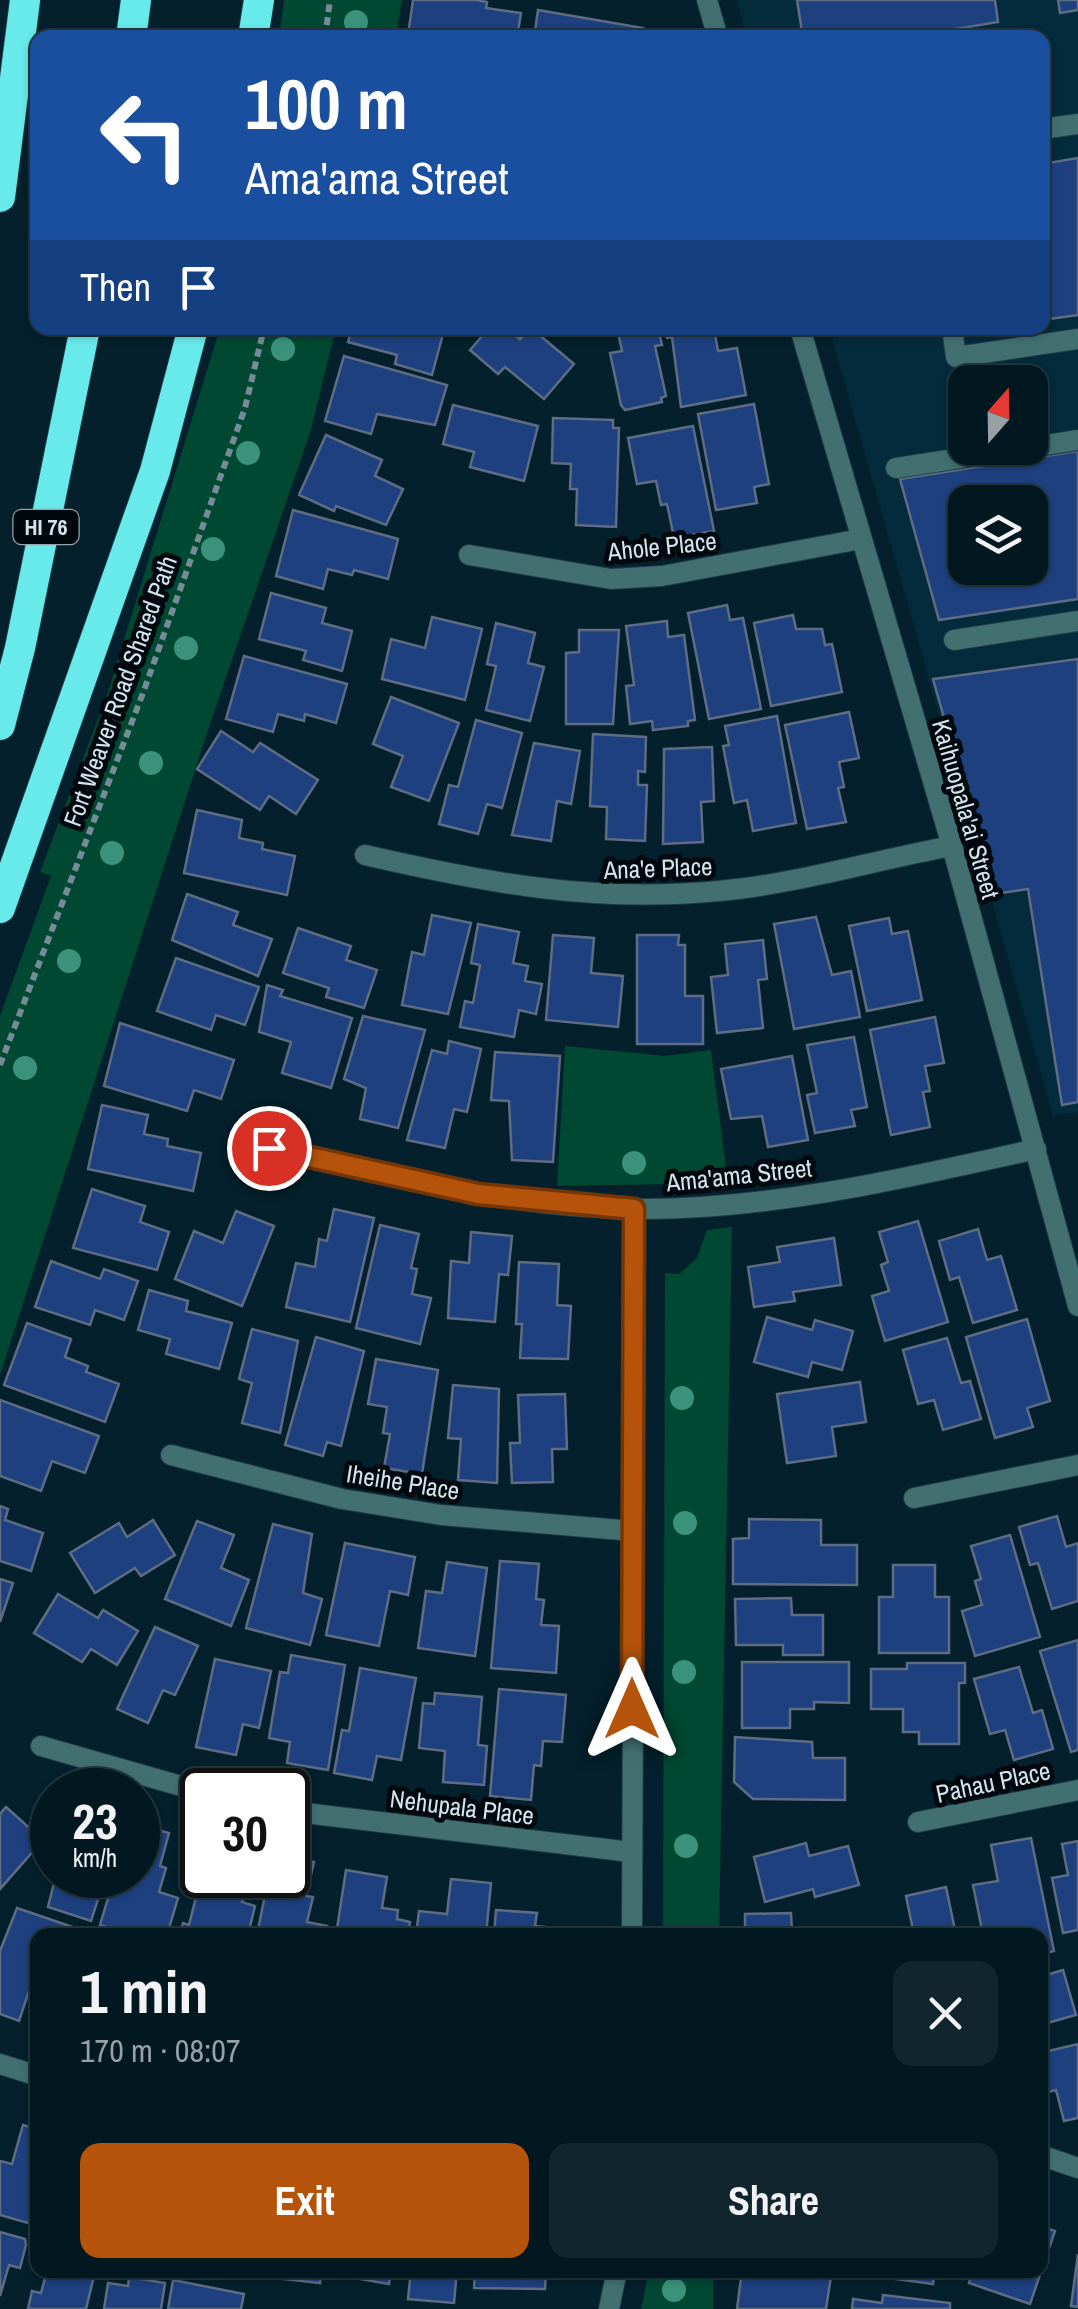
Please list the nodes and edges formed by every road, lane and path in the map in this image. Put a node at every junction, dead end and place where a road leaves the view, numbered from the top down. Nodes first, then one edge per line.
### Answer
1 (26, 0) edge
2 (136, 0) edge
3 (259, 0) edge
4 (330, 0) edge
5 (708, 0) edge
6 (131, 30) edge
7 (254, 30) edge
8 (327, 30) edge
9 (716, 30) edge
10 (1078, 124) edge
11 (1050, 128) edge
12 (0, 198) edge
13 (84, 335) edge
14 (192, 335) edge
15 (262, 335) edge
16 (802, 335) edge
17 (953, 335) edge
18 (1078, 339) edge
19 (1078, 440) edge
20 (896, 468) dead end
21 (861, 539) junction
22 (469, 554) dead end
23 (1078, 621) edge
24 (954, 640) dead end
25 (0, 725) edge
26 (952, 846) junction
27 (364, 855) dead end
28 (0, 908) edge
29 (0, 1065) edge
30 (269, 1148) dead end
31 (1036, 1149) junction
32 (634, 1209) junction
33 (1078, 1306) edge
34 (171, 1455) dead end
35 (1078, 1466) edge
36 (914, 1498) dead end
37 (633, 1531) junction
38 (41, 1746) dead end
39 (180, 1786) edge
40 (1078, 1790) edge
41 (310, 1813) edge
42 (918, 1822) dead end
43 (632, 1852) junction
44 (632, 1928) edge
45 (0, 2064) edge
46 (30, 2073) edge
47 (1048, 2157) edge
48 (1078, 2168) edge
49 (615, 2278) edge
50 (609, 2309) edge

1 - 12 highway
2 - 6 highway
3 - 7 highway
4 - 8 path
5 - 9 street
10 - 11 street
13 - 25 highway, HI 76
14 - 28 highway
15 - 29 path, Fort Weaver Road Shared Path
16 - 21 street, Kaihuopala'ai Street
17 - 18 street
19 - 20 street
21 - 22 street, Ahole Place
21 - 26 street, Kaihuopala'ai Street
23 - 24 street
26 - 27 street, Ana'e Place
26 - 31 street, Kaihuopala'ai Street
30 - 32 street, Ama'ama Street
31 - 32 street, Ama'ama Street
31 - 33 street, Kaihuopala'ai Street
32 - 37 street
34 - 37 street, Iheihe Place
35 - 36 street
37 - 43 street
38 - 39 street
40 - 42 street, Pahau Place
41 - 43 street, Nehupala Place
43 - 44 street
45 - 46 street
47 - 48 street
49 - 50 street

